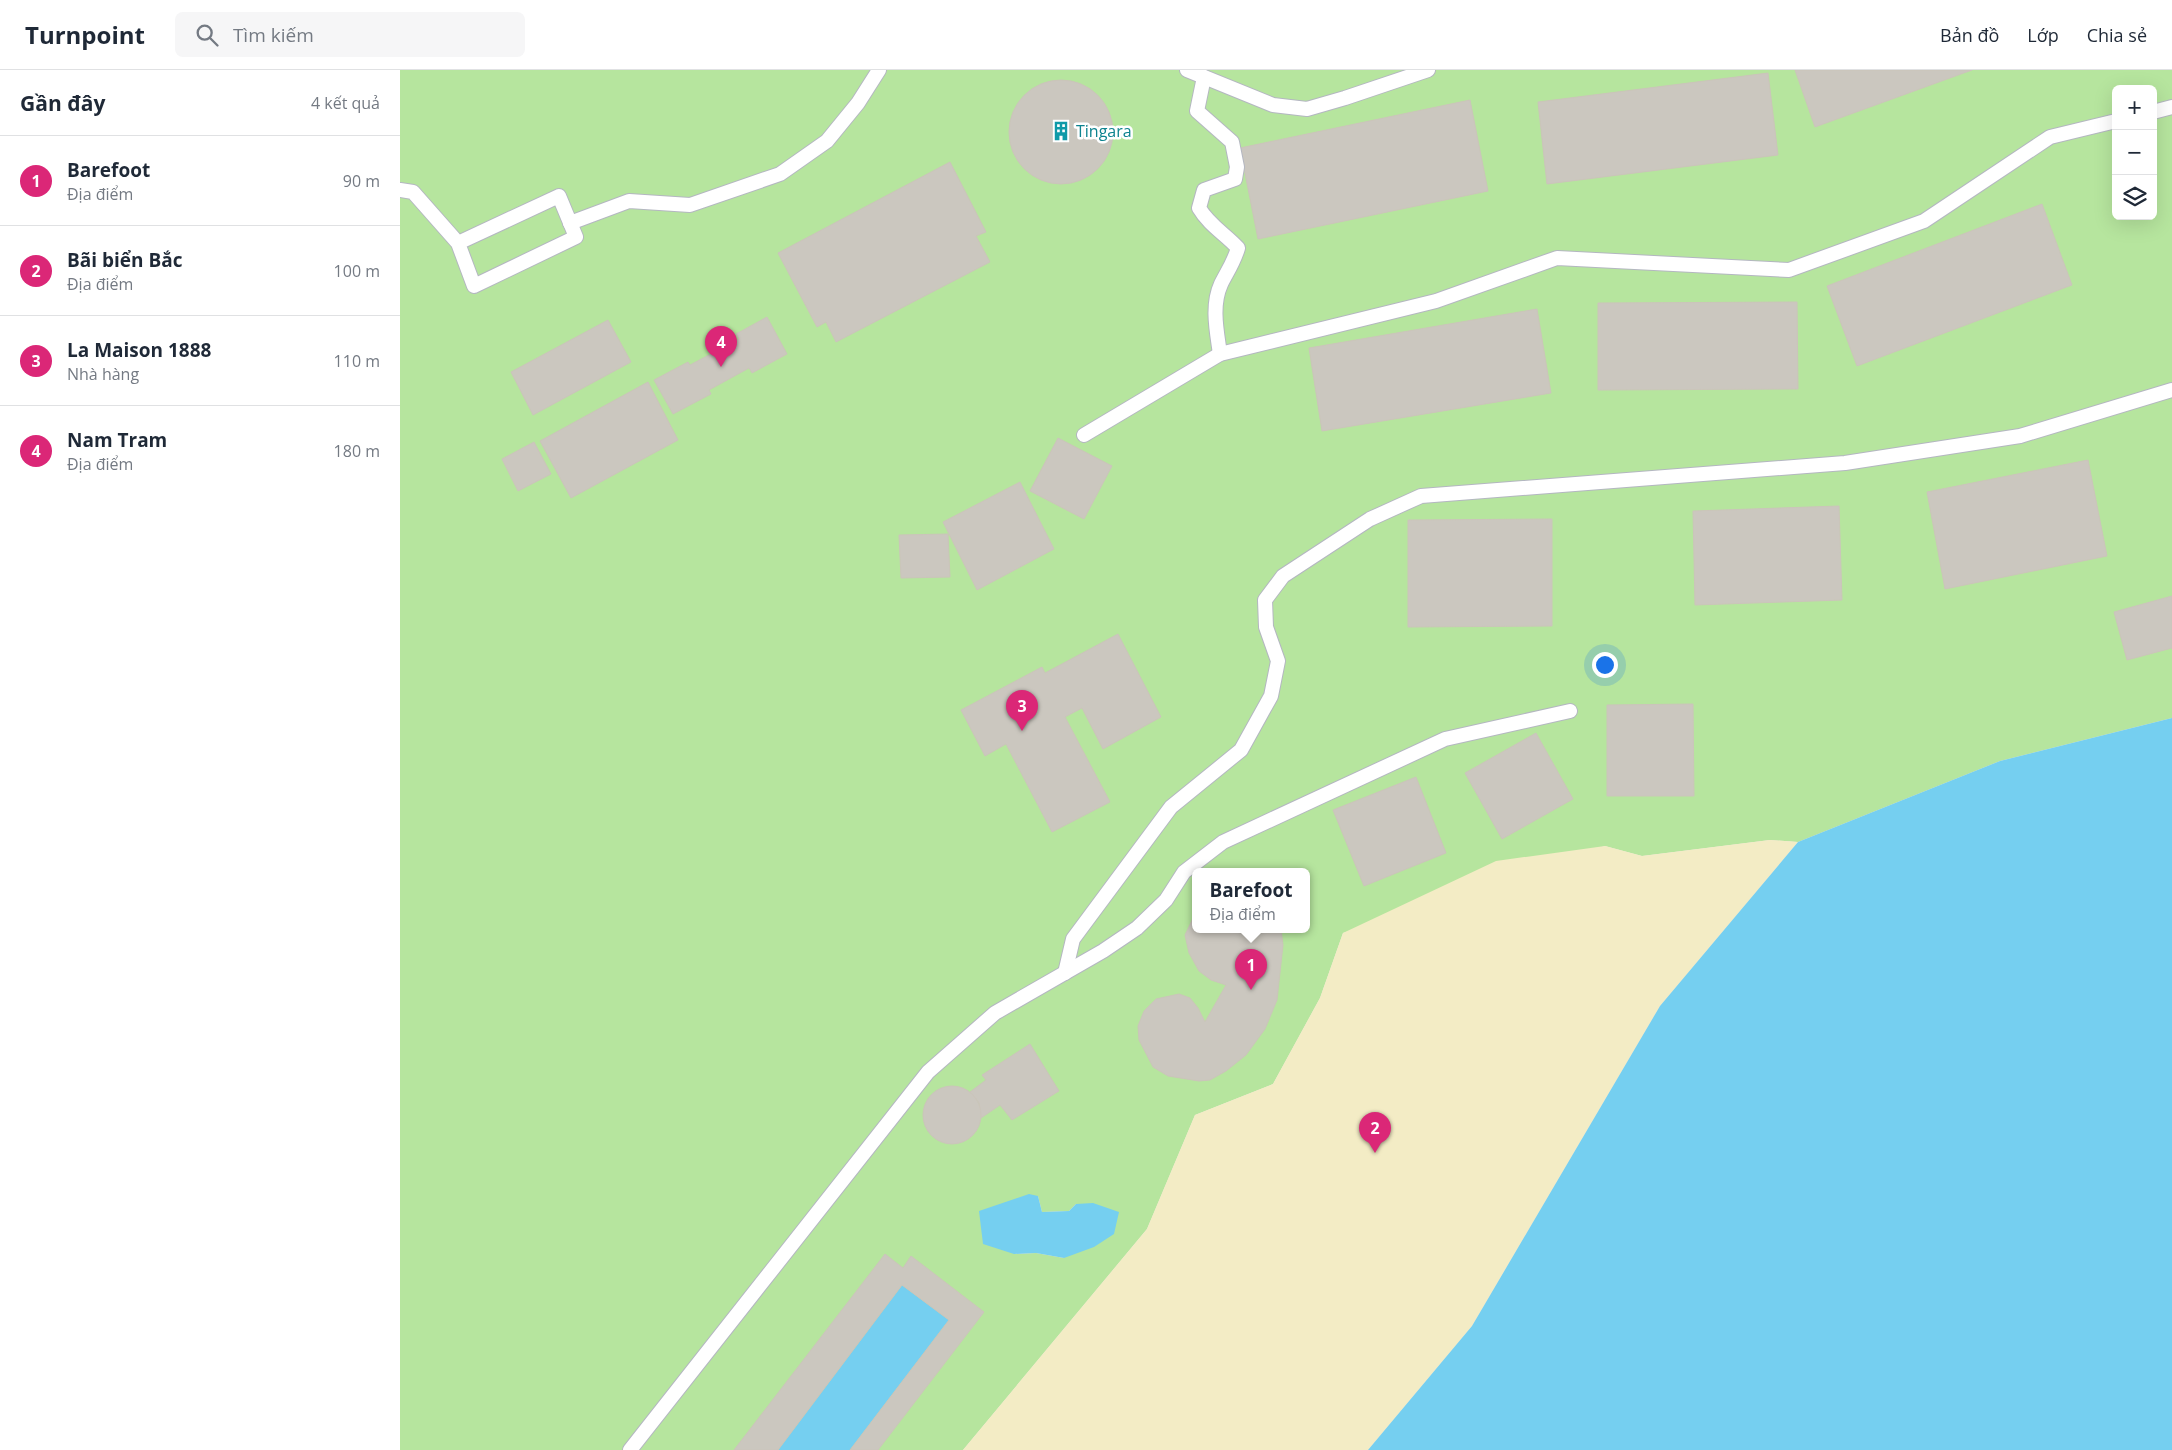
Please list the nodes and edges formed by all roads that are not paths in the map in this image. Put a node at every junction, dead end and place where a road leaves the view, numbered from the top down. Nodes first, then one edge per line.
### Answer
1 (879, 70) edge
2 (1187, 70) edge
3 (1428, 70) edge
4 (1204, 77) junction
5 (2172, 107) edge
6 (2157, 111) edge
7 (2112, 122) edge
8 (400, 190) edge
9 (570, 222) junction
10 (458, 243) junction
11 (1220, 354) junction
12 (2172, 390) edge
13 (1084, 435) dead end
14 (1570, 711) dead end
15 (1065, 973) junction
16 (630, 1450) edge

1 - 9 lane
2 - 4 lane
3 - 4 lane
4 - 11 lane
5 - 6 lane
7 - 11 lane
8 - 10 lane
9 - 10 lane
9 - 10 lane
11 - 13 lane
12 - 15 lane
14 - 15 lane
15 - 16 lane

